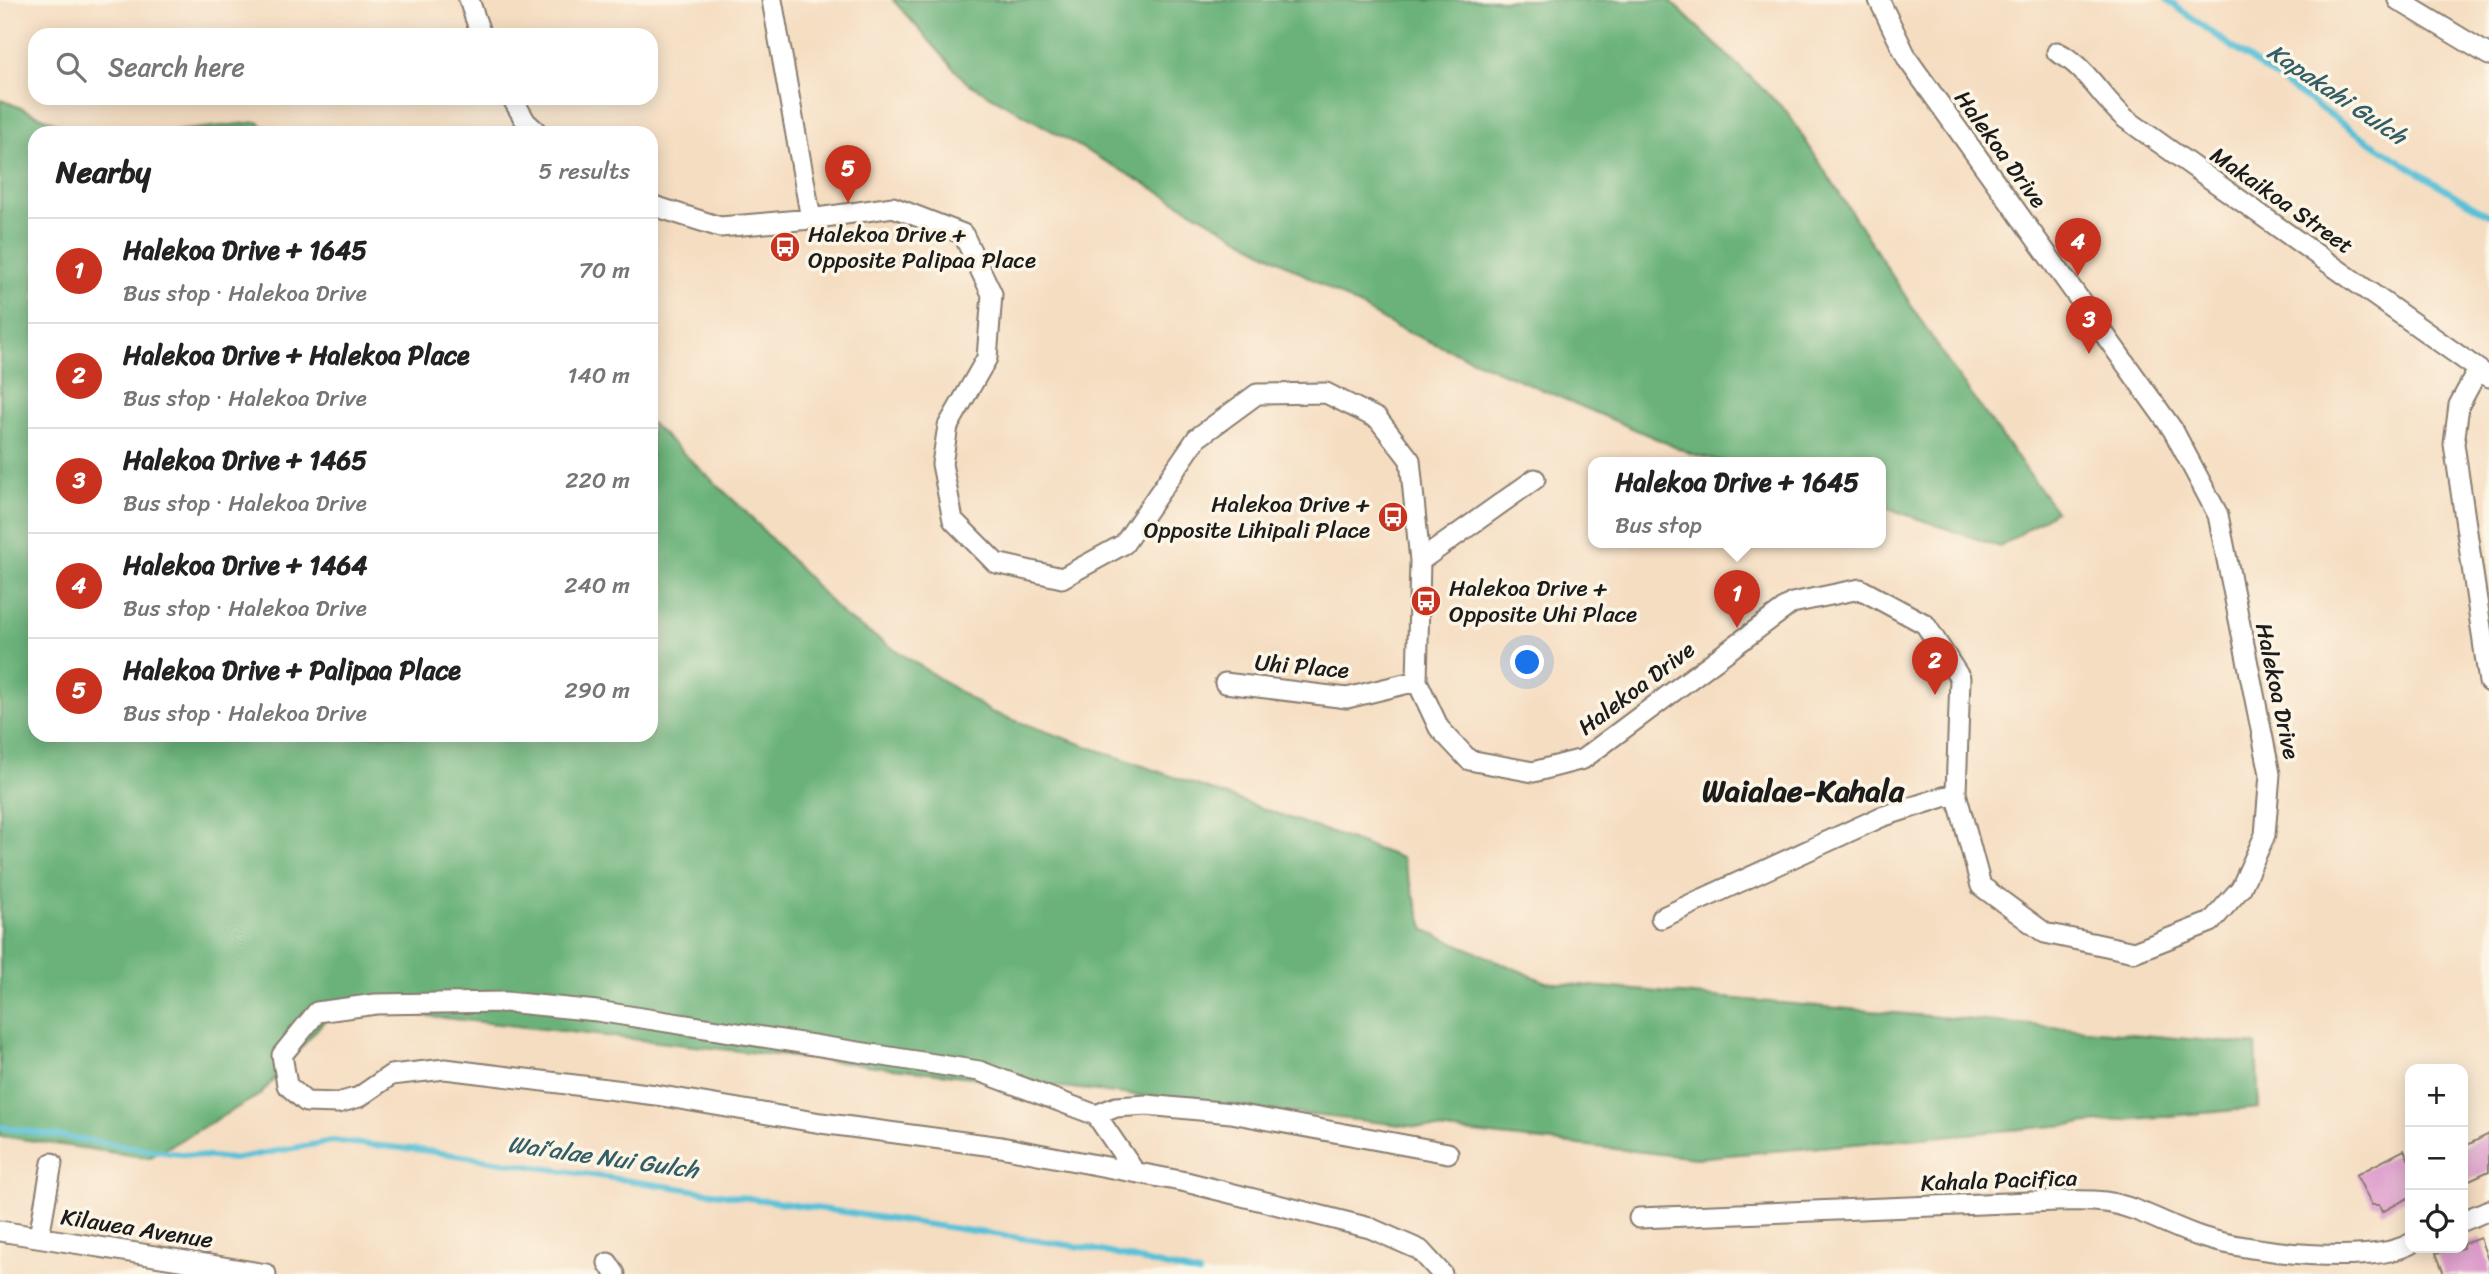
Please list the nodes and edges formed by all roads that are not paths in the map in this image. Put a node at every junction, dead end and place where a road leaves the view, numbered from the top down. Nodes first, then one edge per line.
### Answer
1 (469, 0) edge
2 (772, 0) edge
3 (1879, 0) edge
4 (2398, 0) edge
5 (479, 28) edge
6 (2057, 52) dead end
7 (2489, 55) edge
8 (516, 105) edge
9 (530, 126) edge
10 (658, 207) edge
11 (810, 219) junction
12 (2483, 373) edge
13 (1535, 479) dead end
14 (1420, 561) junction
15 (1417, 681) junction
16 (2489, 682) edge
17 (1225, 684) dead end
18 (1956, 793) junction
19 (1661, 918) dead end
20 (1096, 1115) junction
21 (1448, 1153) dead end
22 (52, 1163) dead end
23 (1135, 1172) junction
24 (2489, 1210) edge
25 (1639, 1218) dead end
26 (2468, 1218) edge
27 (0, 1231) edge
28 (39, 1237) junction
29 (2405, 1246) edge
30 (266, 1274) edge
31 (1442, 1274) edge

1 - 5 street
2 - 11 street
3 - 18 street, Halekoa Drive
4 - 7 street
6 - 12 street, Makaikoa Street
8 - 9 street
10 - 11 street, Halekoa Drive
11 - 14 street, Halekoa Drive
12 - 16 street
13 - 14 street
14 - 15 street, Halekoa Drive
15 - 17 street, Uhi Place
15 - 18 street, Halekoa Drive
18 - 19 street
20 - 21 street
20 - 23 street
20 - 23 street
22 - 28 street
23 - 31 street
24 - 26 street
25 - 29 street, Kahala Pacifica
27 - 28 street, Kilauea Avenue
28 - 30 street, Kilauea Avenue

